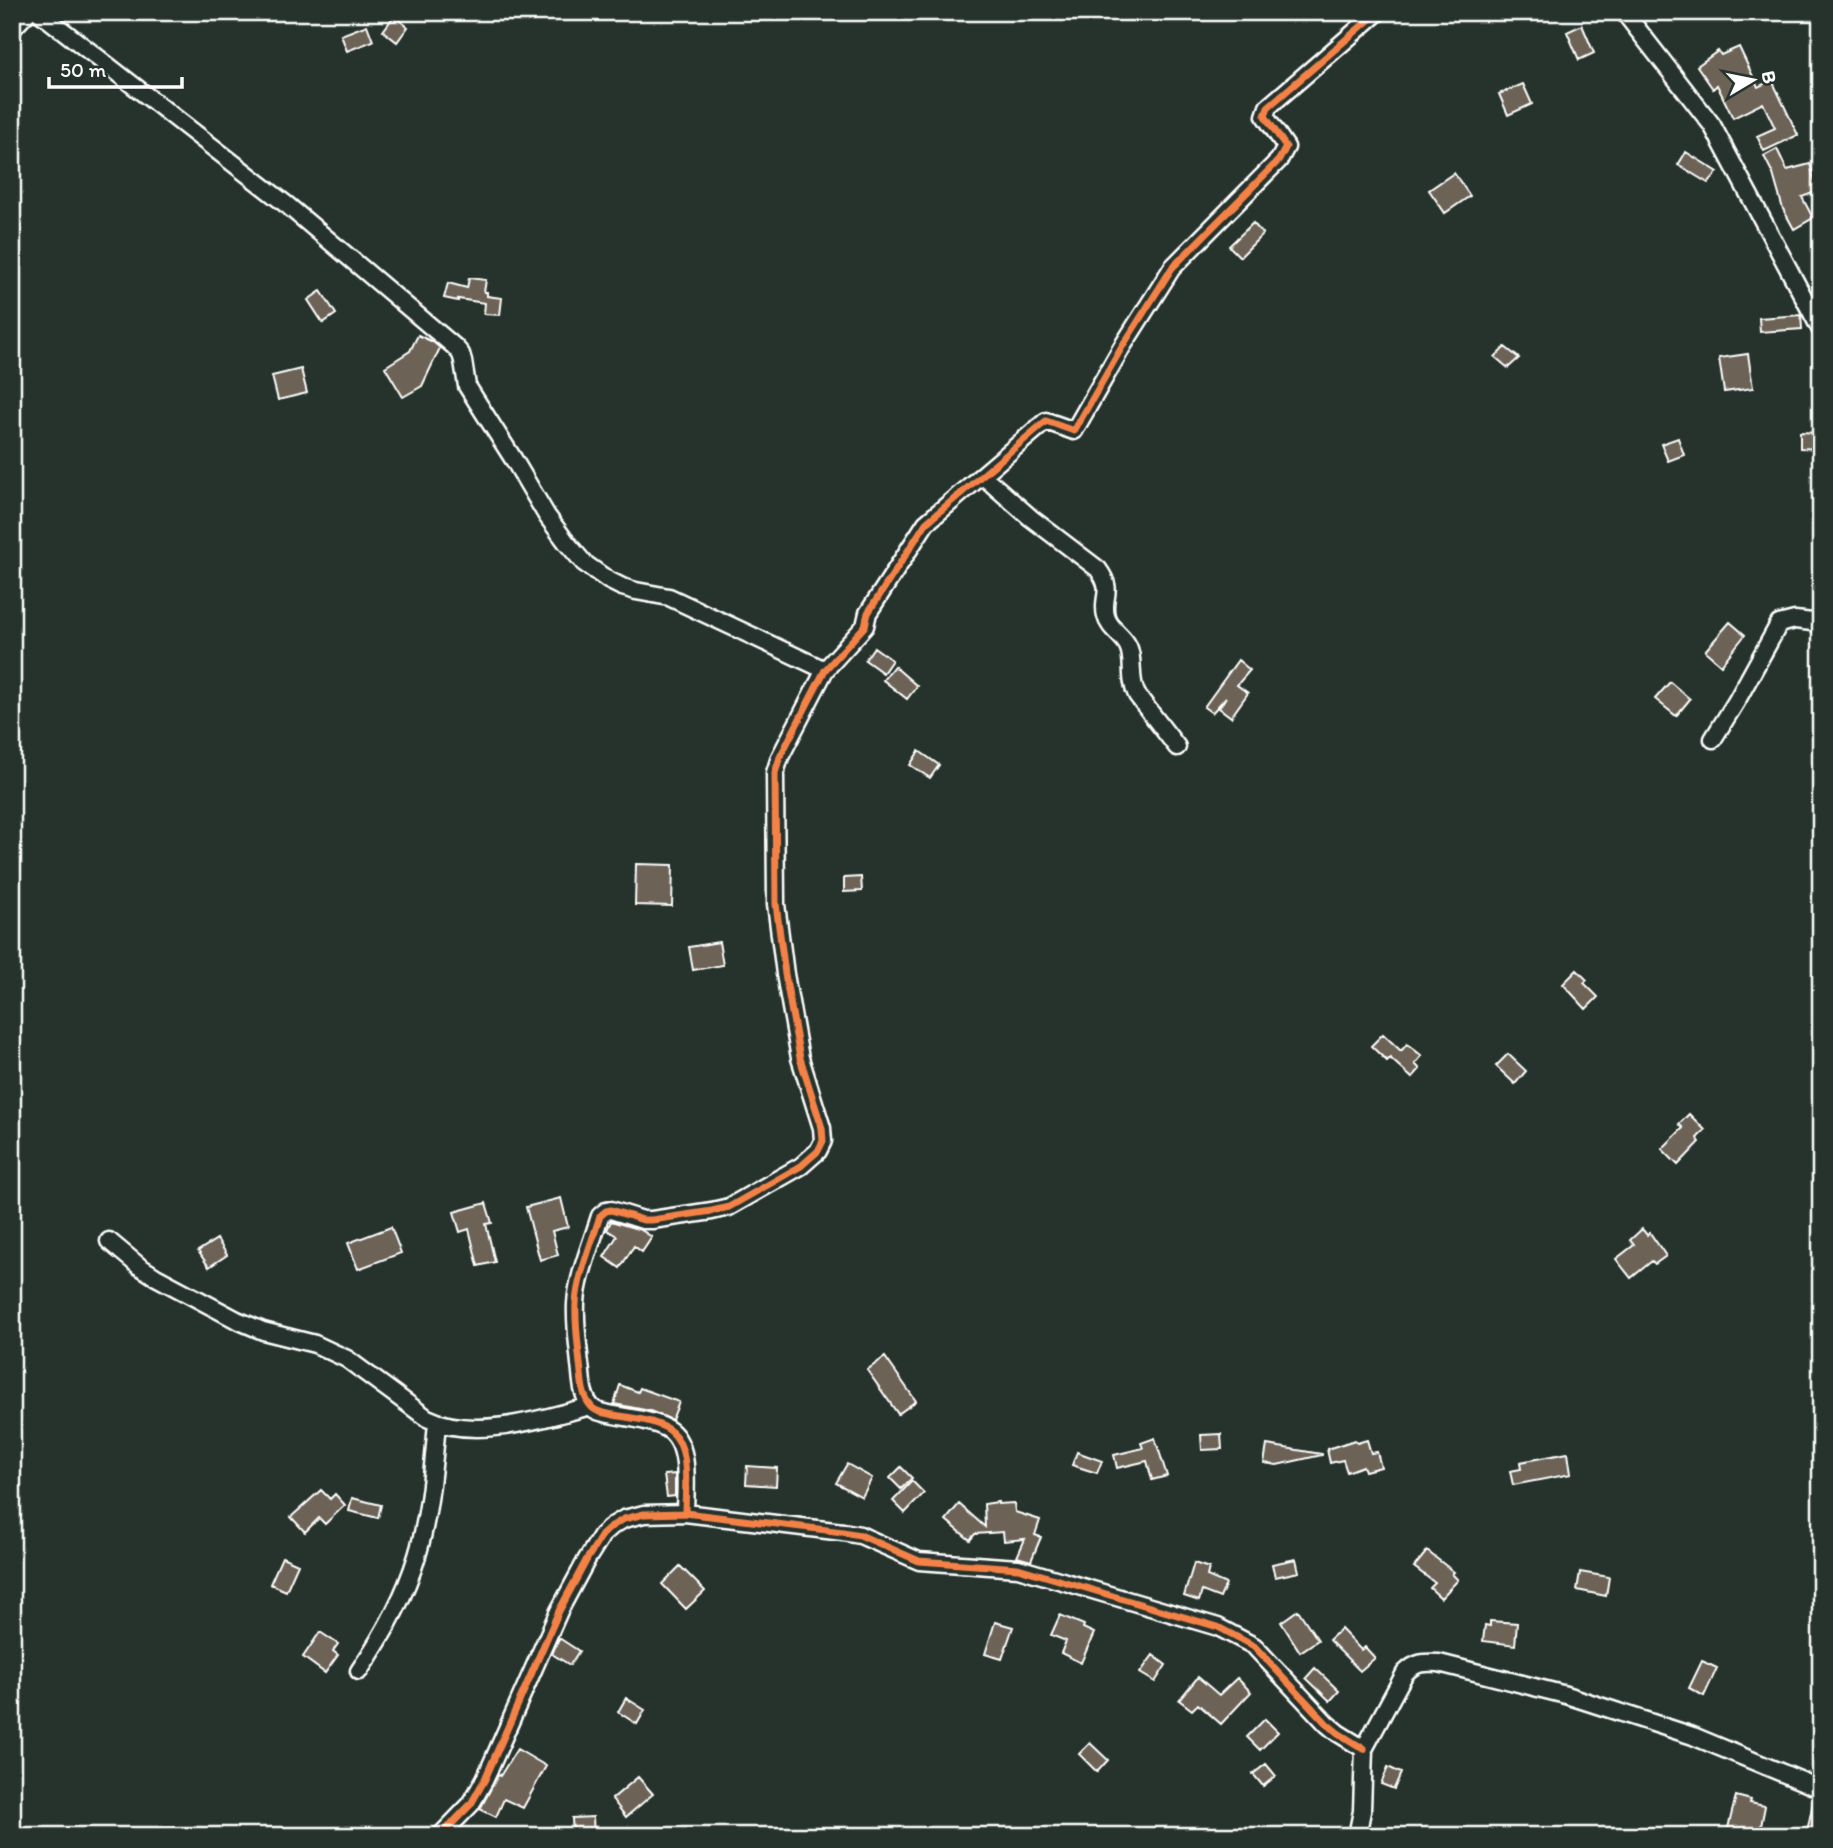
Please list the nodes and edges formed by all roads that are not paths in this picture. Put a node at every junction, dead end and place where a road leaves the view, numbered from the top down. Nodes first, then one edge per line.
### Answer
1 (28, 12) edge
2 (39, 12) edge
3 (1378, 12) edge
4 (1624, 12) edge
5 (12, 29) edge
6 (1821, 330) edge
7 (983, 475) junction
8 (1821, 623) edge
9 (825, 670) junction
10 (1713, 739) dead end
11 (1177, 747) dead end
12 (109, 1241) dead end
13 (590, 1406) junction
14 (437, 1423) junction
15 (685, 1513) junction
16 (359, 1671) dead end
17 (1364, 1749) junction
18 (1821, 1789) edge
19 (440, 1836) edge
20 (1357, 1836) edge

1 - 5 street
2 - 9 street
3 - 7 street
4 - 6 street
7 - 9 street
7 - 11 street
8 - 10 street
9 - 13 street
12 - 14 street
13 - 14 street
13 - 15 street
14 - 16 street
15 - 17 street
15 - 19 street
17 - 18 street
17 - 20 street

